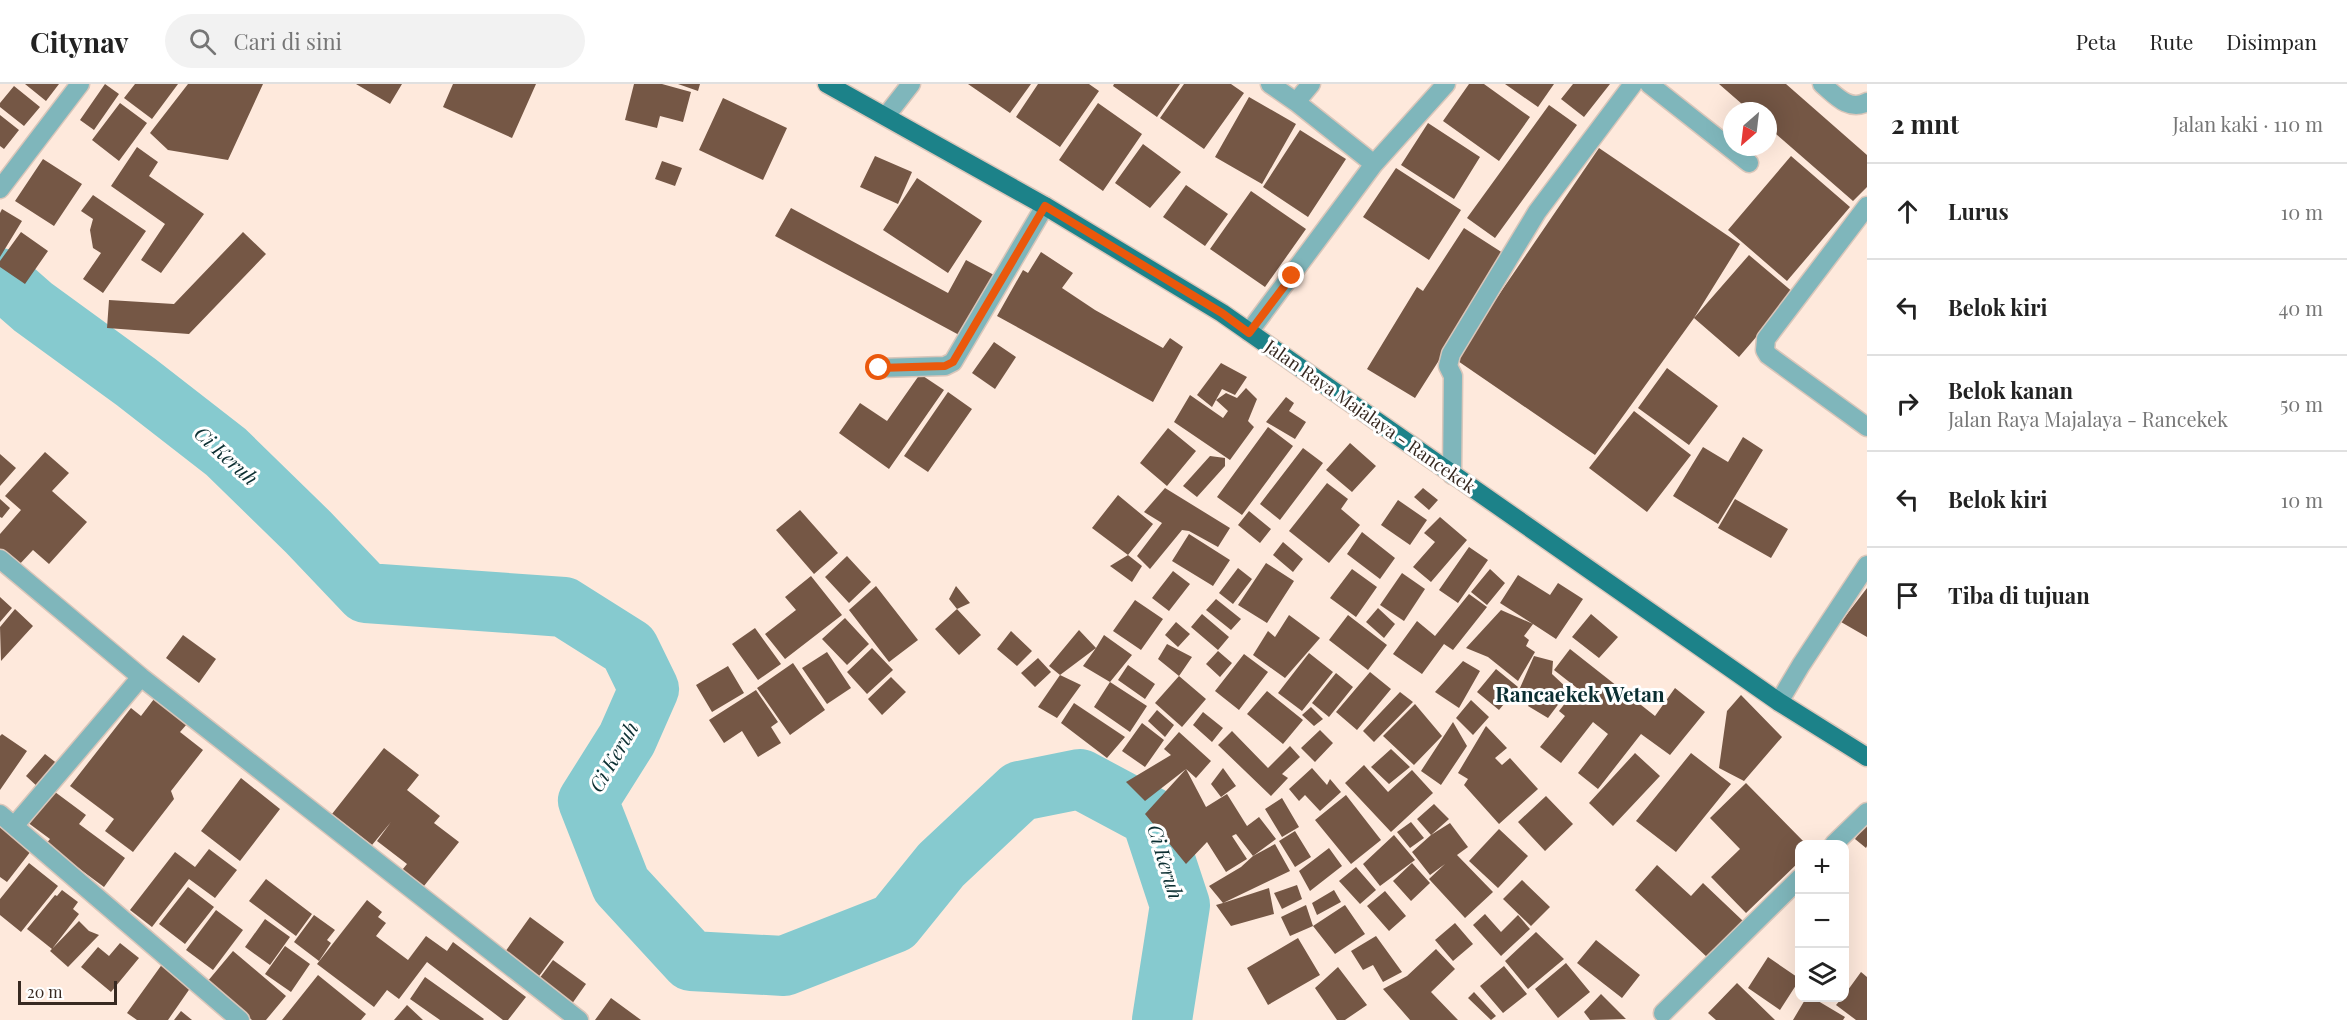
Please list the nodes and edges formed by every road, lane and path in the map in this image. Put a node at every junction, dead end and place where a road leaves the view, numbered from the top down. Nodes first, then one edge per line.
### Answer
1 (80, 84) edge
2 (827, 84) edge
3 (911, 84) edge
4 (1270, 84) edge
5 (1311, 84) edge
6 (1446, 84) edge
7 (1633, 84) edge
8 (1649, 84) edge
9 (1822, 84) edge
10 (1296, 102) junction
11 (1867, 102) edge
12 (886, 116) junction
13 (1749, 163) dead end
14 (1374, 164) junction
15 (0, 189) edge
16 (1045, 206) junction
17 (1867, 207) edge
18 (1249, 333) junction
19 (879, 368) dead end
20 (1867, 427) edge
21 (1452, 475) junction
22 (0, 559) edge
23 (1867, 565) edge
24 (141, 677) junction
25 (1779, 702) junction
26 (1867, 757) edge
27 (1867, 812) edge
28 (7, 820) edge
29 (1838, 840) edge
30 (1795, 883) edge
31 (1663, 1013) dead end
32 (240, 1020) edge
33 (579, 1020) edge

1 - 15 street
2 - 12 main road, Jalan Raya Majalaya - Rancekek
3 - 12 street
4 - 10 street
5 - 10 street
6 - 14 street
7 - 21 street
8 - 13 street
9 - 11 street
10 - 14 street
12 - 16 main road, Jalan Raya Majalaya - Rancekek
14 - 18 street
16 - 18 main road, Jalan Raya Majalaya - Rancekek
16 - 19 street
17 - 20 street
18 - 21 main road, Jalan Raya Majalaya - Rancekek
21 - 25 main road, Jalan Raya Majalaya - Rancekek
22 - 24 street
23 - 25 street
24 - 28 street
24 - 33 street
25 - 26 main road, Jalan Raya Majalaya - Rancekek
27 - 29 street
28 - 32 street
30 - 31 street

